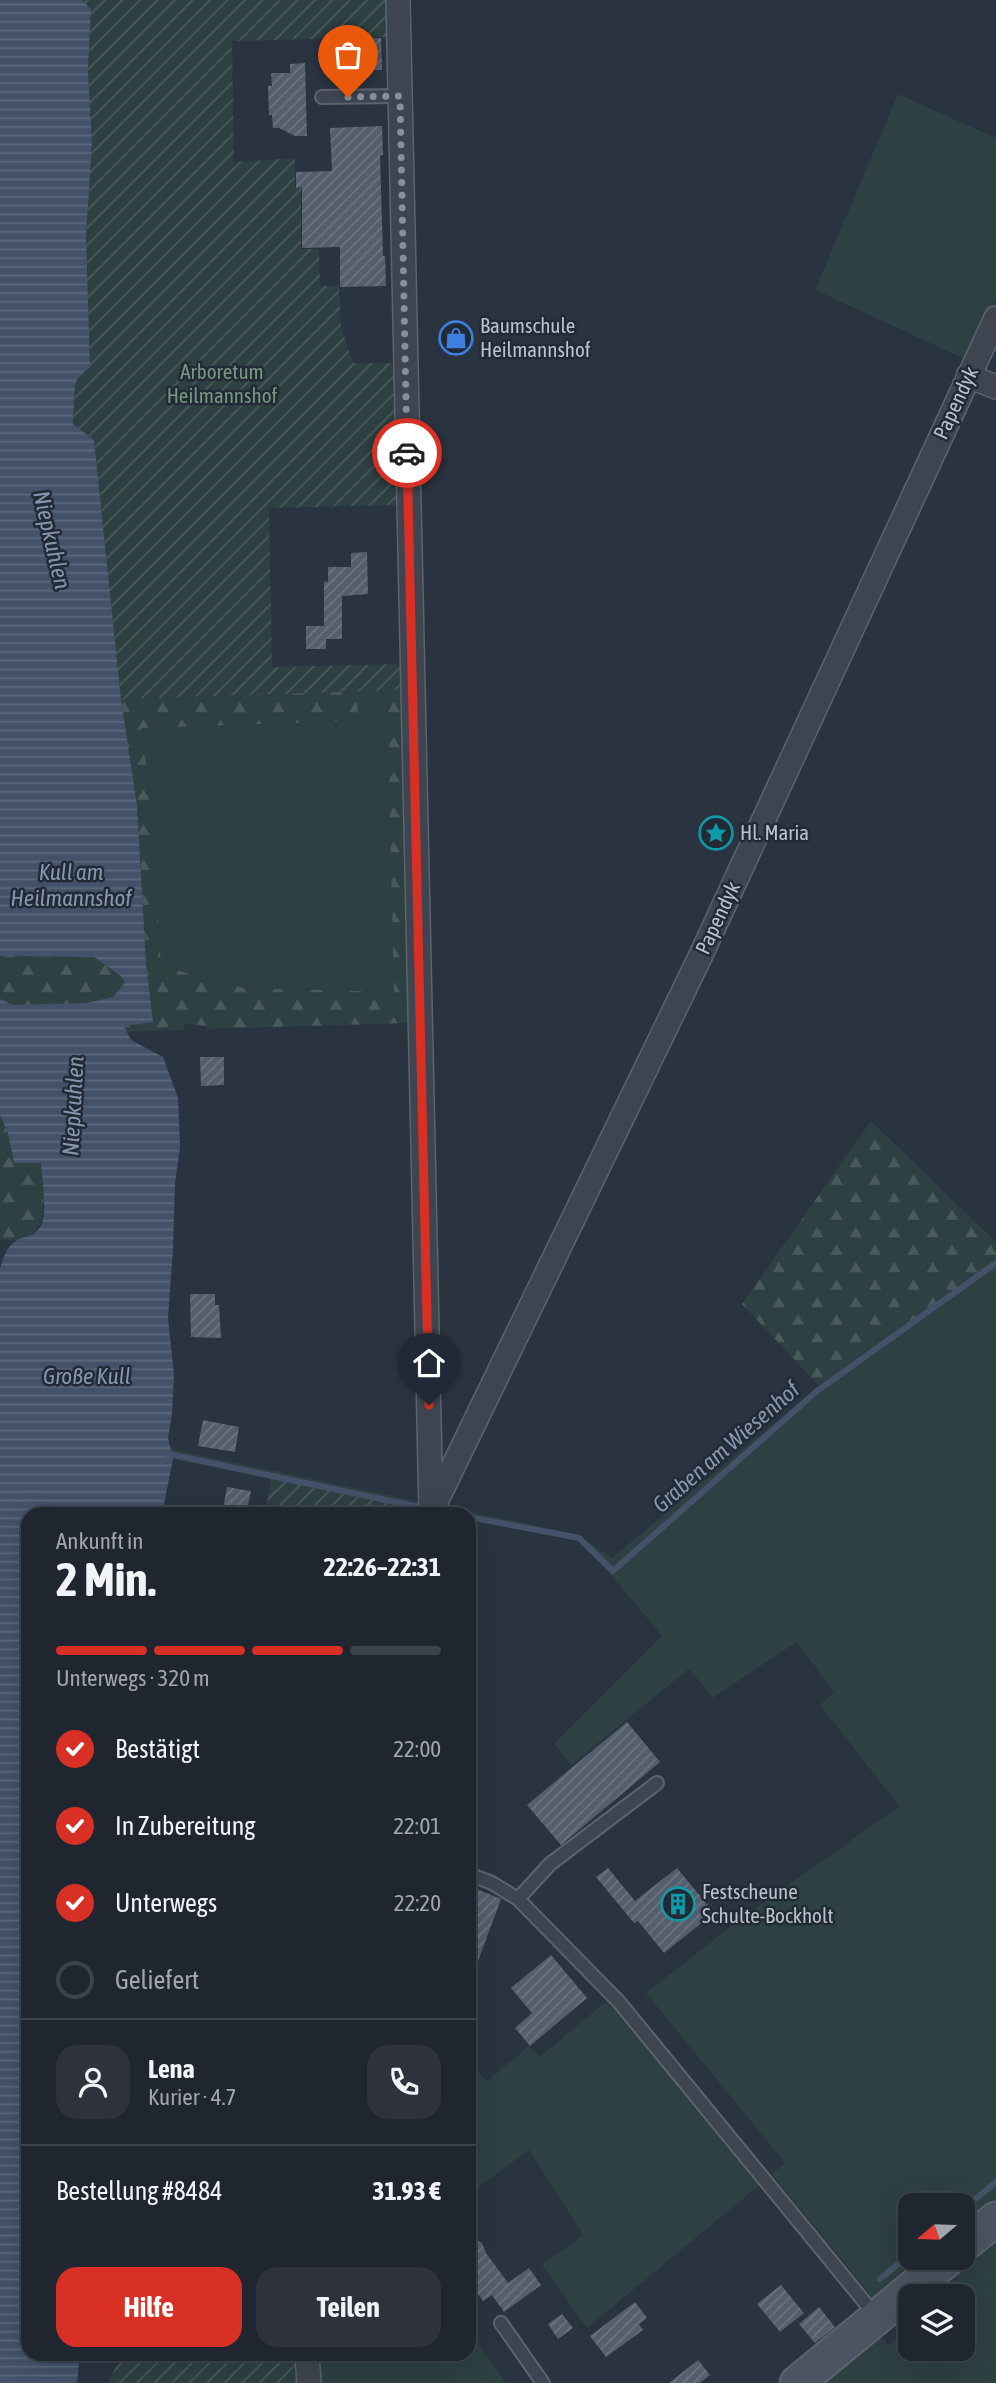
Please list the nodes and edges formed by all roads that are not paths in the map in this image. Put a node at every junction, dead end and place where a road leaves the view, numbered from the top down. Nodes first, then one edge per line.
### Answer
1 (398, 0) edge
2 (400, 96) junction
3 (322, 97) dead end
4 (996, 318) edge
5 (968, 376) junction
6 (996, 387) edge
7 (431, 1507) edge
8 (434, 1507) edge
9 (657, 1783) dead end
10 (476, 1877) edge
11 (518, 1899) junction
12 (996, 2219) edge
13 (975, 2236) edge
14 (934, 2270) edge
15 (877, 2317) junction
16 (502, 2323) dead end
17 (307, 2361) edge
18 (309, 2383) edge
19 (543, 2383) edge
20 (797, 2383) edge

1 - 2 street
2 - 3 lane
2 - 7 street
4 - 5 street, Papendyk
5 - 6 street
5 - 8 street, Papendyk
9 - 11 lane
10 - 11 lane
11 - 15 lane
12 - 13 main road
14 - 15 main road
15 - 20 main road
16 - 19 lane
17 - 18 street

